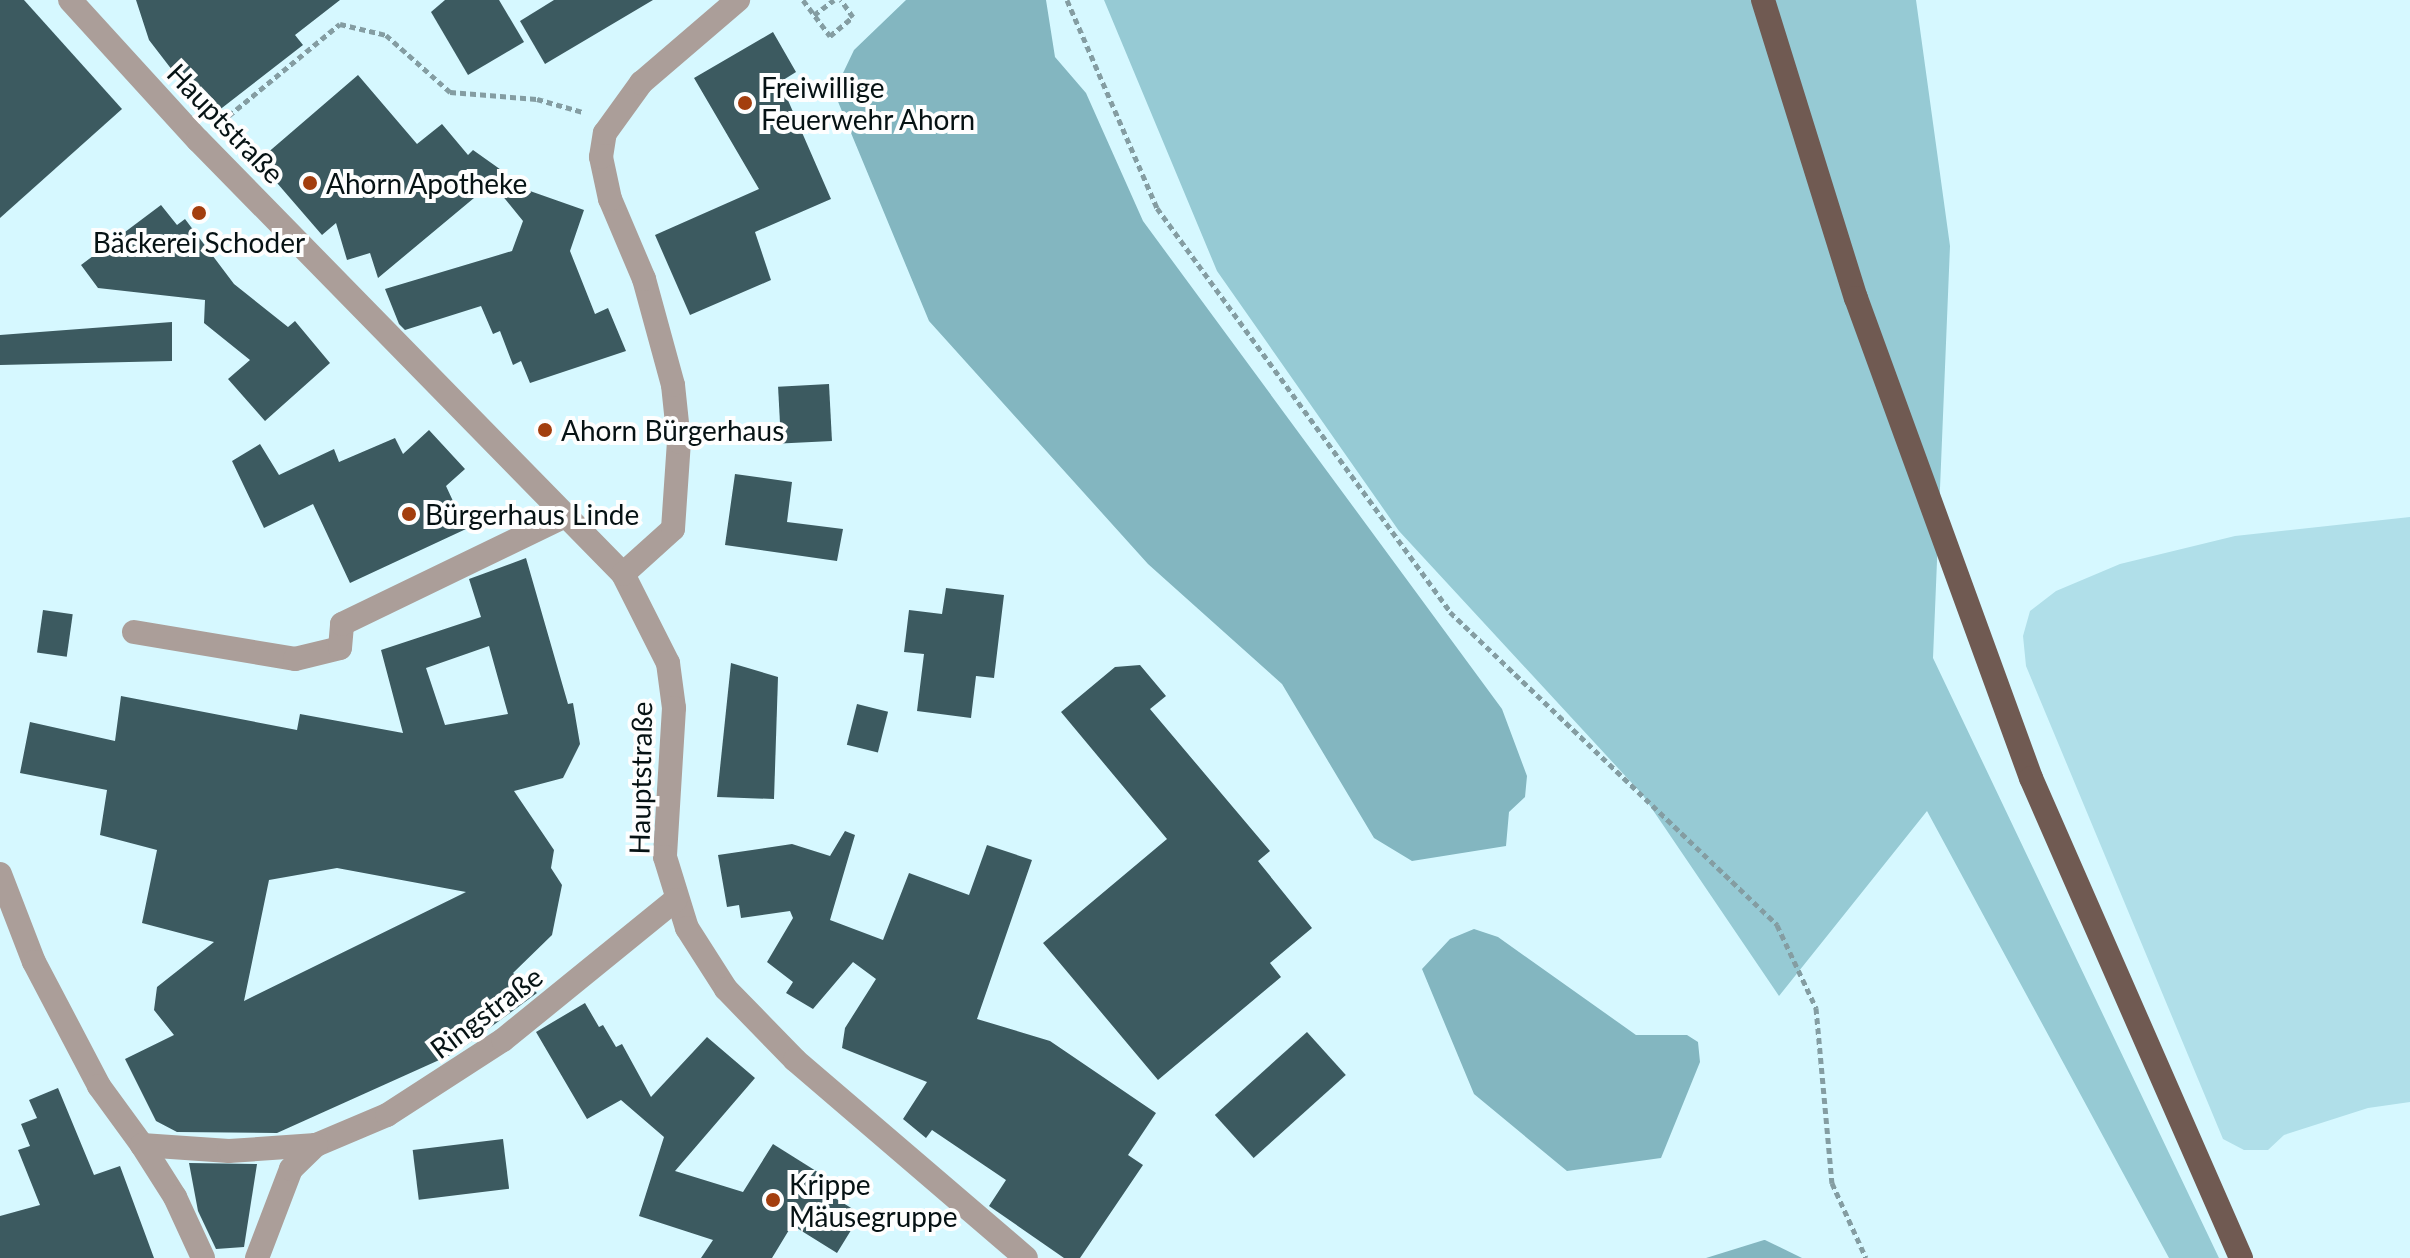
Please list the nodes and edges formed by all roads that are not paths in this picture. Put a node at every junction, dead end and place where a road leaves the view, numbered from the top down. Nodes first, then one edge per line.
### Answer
1 (70, 0) edge
2 (738, 0) edge
3 (1763, 0) edge
4 (565, 516) junction
5 (623, 574) junction
6 (134, 632) dead end
7 (0, 874) edge
8 (675, 900) junction
9 (142, 1145) junction
10 (316, 1145) junction
11 (203, 1258) edge
12 (257, 1258) edge
13 (1026, 1258) edge
14 (2241, 1258) edge

1 - 4 street, Hauptstraße
2 - 5 street
3 - 14 main road
4 - 5 street, Hauptstraße
4 - 6 street
5 - 8 street, Hauptstraße
7 - 9 street
8 - 10 street, Ringstraße
8 - 13 street, Hauptstraße
9 - 10 street, Ringstraße
9 - 11 street
10 - 12 street, Ringstraße

